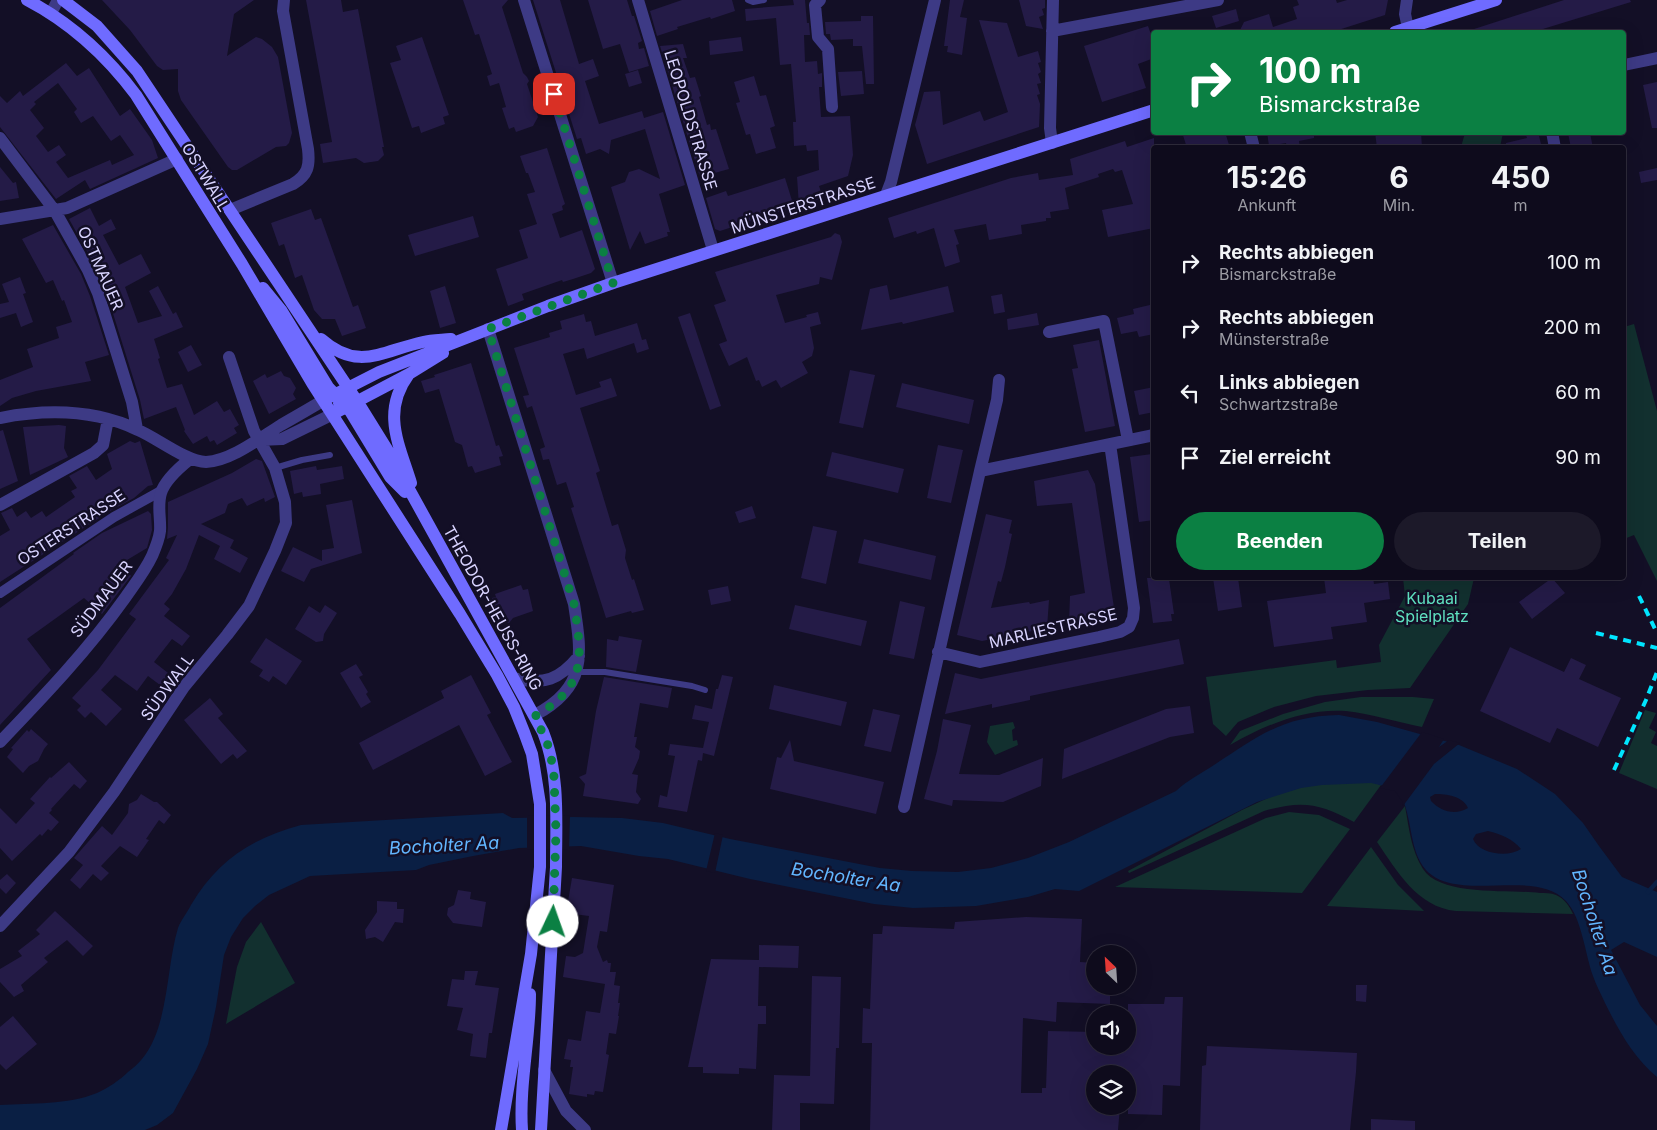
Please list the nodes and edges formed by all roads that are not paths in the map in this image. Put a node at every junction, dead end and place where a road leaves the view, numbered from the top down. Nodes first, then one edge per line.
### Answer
1 (27, 0) edge
2 (58, 0) edge
3 (63, 0) edge
4 (284, 0) edge
5 (524, 0) edge
6 (639, 0) edge
7 (748, 0) edge
8 (764, 0) edge
9 (820, 0) edge
10 (935, 0) edge
11 (1054, 0) edge
12 (1218, 0) edge
13 (1407, 0) edge
14 (1496, 0) edge
15 (51, 13) junction
16 (1408, 28) junction
17 (1402, 30) edge
18 (1052, 31) junction
19 (1657, 58) edge
20 (1626, 65) edge
21 (832, 107) dead end
22 (1151, 111) edge
23 (0, 138) edge
24 (1052, 142) junction
25 (177, 159) junction
26 (886, 195) junction
27 (230, 210) junction
28 (55, 211) junction
29 (0, 219) edge
30 (713, 250) junction
31 (613, 283) junction
32 (307, 327) junction
33 (488, 329) junction
34 (1049, 332) dead end
35 (466, 338) junction
36 (229, 357) dead end
37 (409, 374) junction
38 (999, 380) dead end
39 (348, 388) junction
40 (329, 397) junction
41 (351, 404) junction
42 (333, 414) junction
43 (0, 418) edge
44 (108, 419) junction
45 (137, 429) junction
46 (1151, 436) edge
47 (259, 440) junction
48 (1128, 440) junction
49 (1110, 444) junction
50 (330, 455) dead end
51 (190, 459) junction
52 (275, 468) junction
53 (980, 471) junction
54 (161, 491) junction
55 (0, 505) edge
56 (418, 505) junction
57 (0, 593) edge
58 (938, 652) junction
59 (579, 656) junction
60 (577, 672) junction
61 (514, 678) junction
62 (705, 690) dead end
63 (535, 716) junction
64 (0, 742) edge
65 (904, 807) dead end
66 (0, 926) edge
67 (531, 954) junction
68 (544, 1070) junction
69 (501, 1130) edge
70 (522, 1130) edge
71 (541, 1130) edge
72 (585, 1130) edge

1 - 15 main road, OSTWALL
2 - 15 street
3 - 27 main road, OSTWALL
4 - 27 street
5 - 31 street
6 - 30 street, LEOPOLDSTRASSE
7 - 8 lane
9 - 21 street
10 - 26 street
11 - 18 street
12 - 18 street
13 - 16 street
14 - 16 main road
15 - 25 main road, OSTWALL
16 - 17 main road
18 - 24 street
19 - 20 street
22 - 24 main road, MÜNSTERSTRASSE
23 - 28 street, OSTMAUER
24 - 26 main road, MÜNSTERSTRASSE
25 - 28 street
25 - 40 main road, OSTWALL
26 - 30 main road, MÜNSTERSTRASSE
27 - 32 main road, OSTWALL
28 - 29 street
28 - 45 street, OSTMAUER
30 - 31 main road, MÜNSTERSTRASSE
31 - 33 main road, MÜNSTERSTRASSE
32 - 35 main road, OSTWALL
32 - 39 main road, OSTWALL
33 - 35 main road, MÜNSTERSTRASSE
33 - 59 street
34 - 48 street
35 - 37 main road, MÜNSTERSTRASSE
35 - 39 main road, MÜNSTERSTRASSE
36 - 47 street, SÜDWALL
37 - 41 main road, MÜNSTERSTRASSE
37 - 56 main road
38 - 53 street
39 - 40 main road, MÜNSTERSTRASSE
39 - 41 main road
40 - 41 main road
40 - 42 main road, THEODOR-HEUSS-RING
40 - 47 street
41 - 42 main road, MÜNSTERSTRASSE
41 - 56 main road
42 - 47 street
42 - 67 main road, THEODOR-HEUSS-RING
43 - 44 street
44 - 45 street
44 - 55 street
45 - 51 street
46 - 48 street
47 - 51 street
47 - 52 street, SÜDWALL
48 - 49 street
49 - 53 street
49 - 58 street, MARLIESTRASSE
50 - 52 lane
51 - 54 street
52 - 66 street, SÜDWALL
53 - 58 street
54 - 57 street, OSTERSTRASSE
54 - 64 street, SÜDMAUER
56 - 61 main road, THEODOR-HEUSS-RING
58 - 65 street
59 - 60 street
59 - 61 street
60 - 62 lane
60 - 63 street
61 - 63 main road, THEODOR-HEUSS-RING
63 - 68 main road, THEODOR-HEUSS-RING
67 - 69 main road, THEODOR-HEUSS-RING
67 - 70 main road
68 - 71 main road, THEODOR-HEUSS-RING
68 - 72 street

